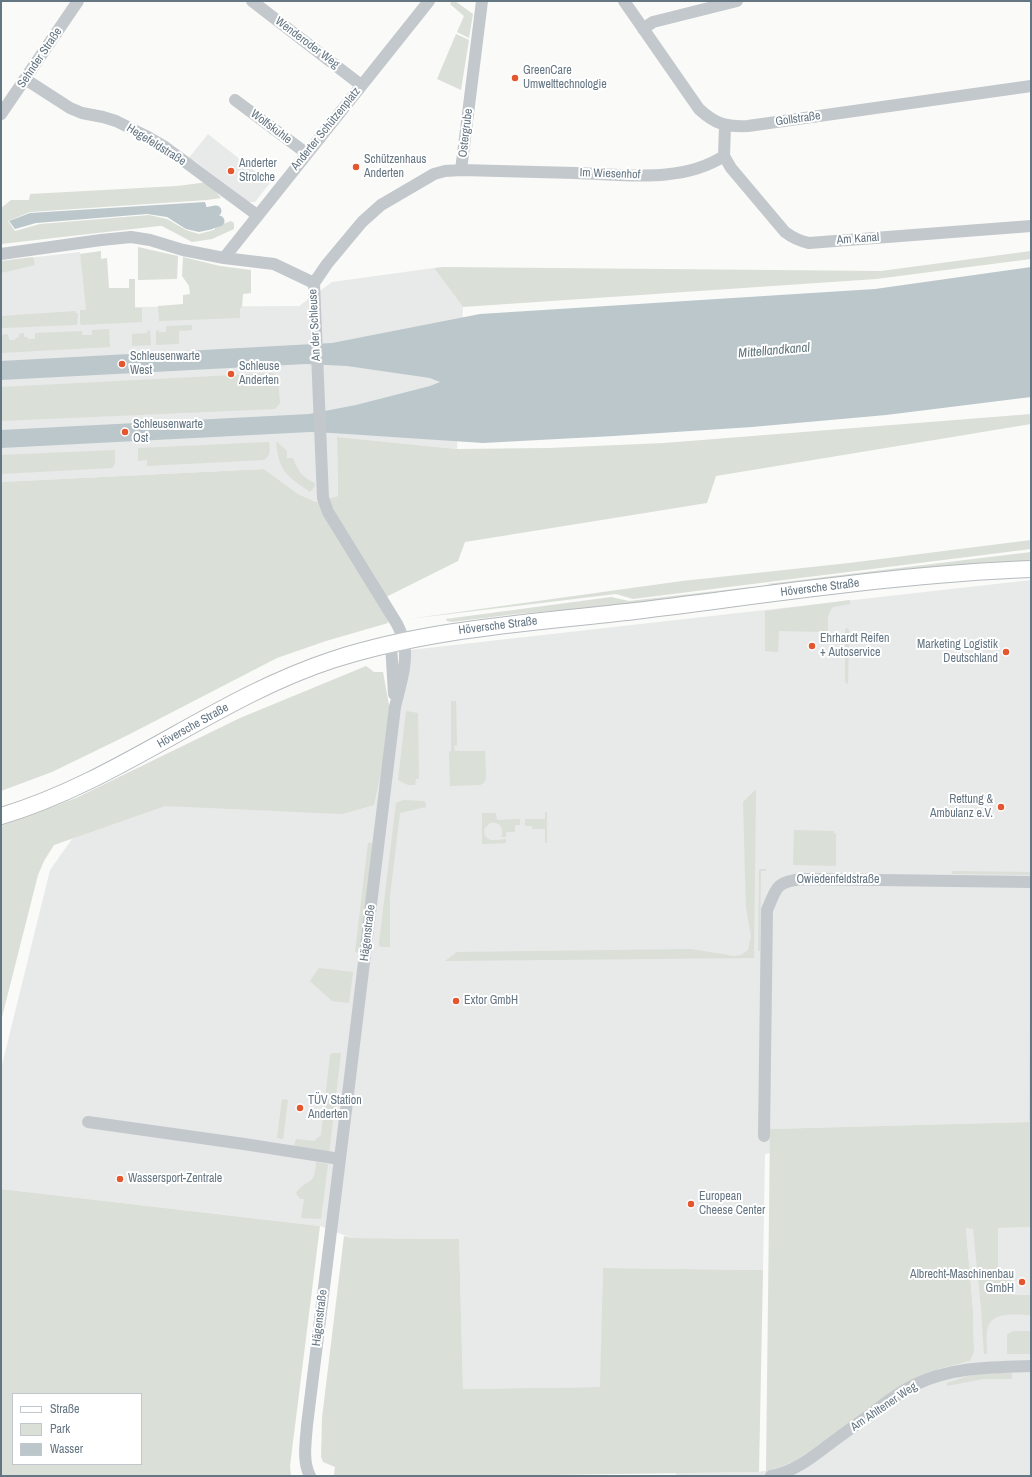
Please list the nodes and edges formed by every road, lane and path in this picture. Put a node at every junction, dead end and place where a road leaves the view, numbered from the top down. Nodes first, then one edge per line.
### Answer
1 (78, 1) edge
2 (252, 1) edge
3 (429, 1) edge
4 (482, 1) edge
5 (624, 1) edge
6 (738, 1) edge
7 (643, 29) junction
8 (25, 79) junction
9 (361, 85) junction
10 (1031, 86) edge
11 (235, 100) dead end
12 (1, 114) edge
13 (725, 125) junction
14 (306, 153) junction
15 (724, 156) junction
16 (461, 170) junction
17 (257, 215) junction
18 (1031, 226) edge
19 (1, 254) edge
20 (224, 258) junction
21 (314, 283) junction
22 (1031, 569) edge
23 (397, 643) junction
24 (1, 816) edge
25 (1031, 882) edge
26 (88, 1122) dead end
27 (764, 1136) dead end
28 (340, 1159) junction
29 (1031, 1366) edge
30 (310, 1476) edge
31 (771, 1476) edge

1 - 8 street, Sehnder Straße
2 - 9 street, Wenderoder Weg
3 - 9 street, Anderter Schützenplatz
4 - 16 street, Ostergrube
5 - 7 street, Gollstraße
6 - 7 street
7 - 13 street, Gollstraße
8 - 12 street, Sehnder Straße
8 - 17 street, Hegefeldstraße
9 - 14 street, Anderter Schützenplatz
10 - 13 street, Gollstraße
11 - 14 street, Wolfskuhle
13 - 15 street
14 - 17 street, Anderter Schützenplatz
15 - 16 street, Im Wiesenhof
15 - 18 street, Am Kanal
16 - 21 street, Ostergrube
17 - 20 street, Anderter Schützenplatz
19 - 20 street, An der Schleuse
20 - 21 street, An der Schleuse
21 - 23 street, An der Schleuse
22 - 23 main road, Höversche Straße
23 - 24 main road, Höversche Straße
23 - 28 street, Hägenstraße
25 - 27 street, Owiedenfeldstraße
26 - 28 street
28 - 30 street, Hägenstraße
29 - 31 street, Am Ahltener Weg

